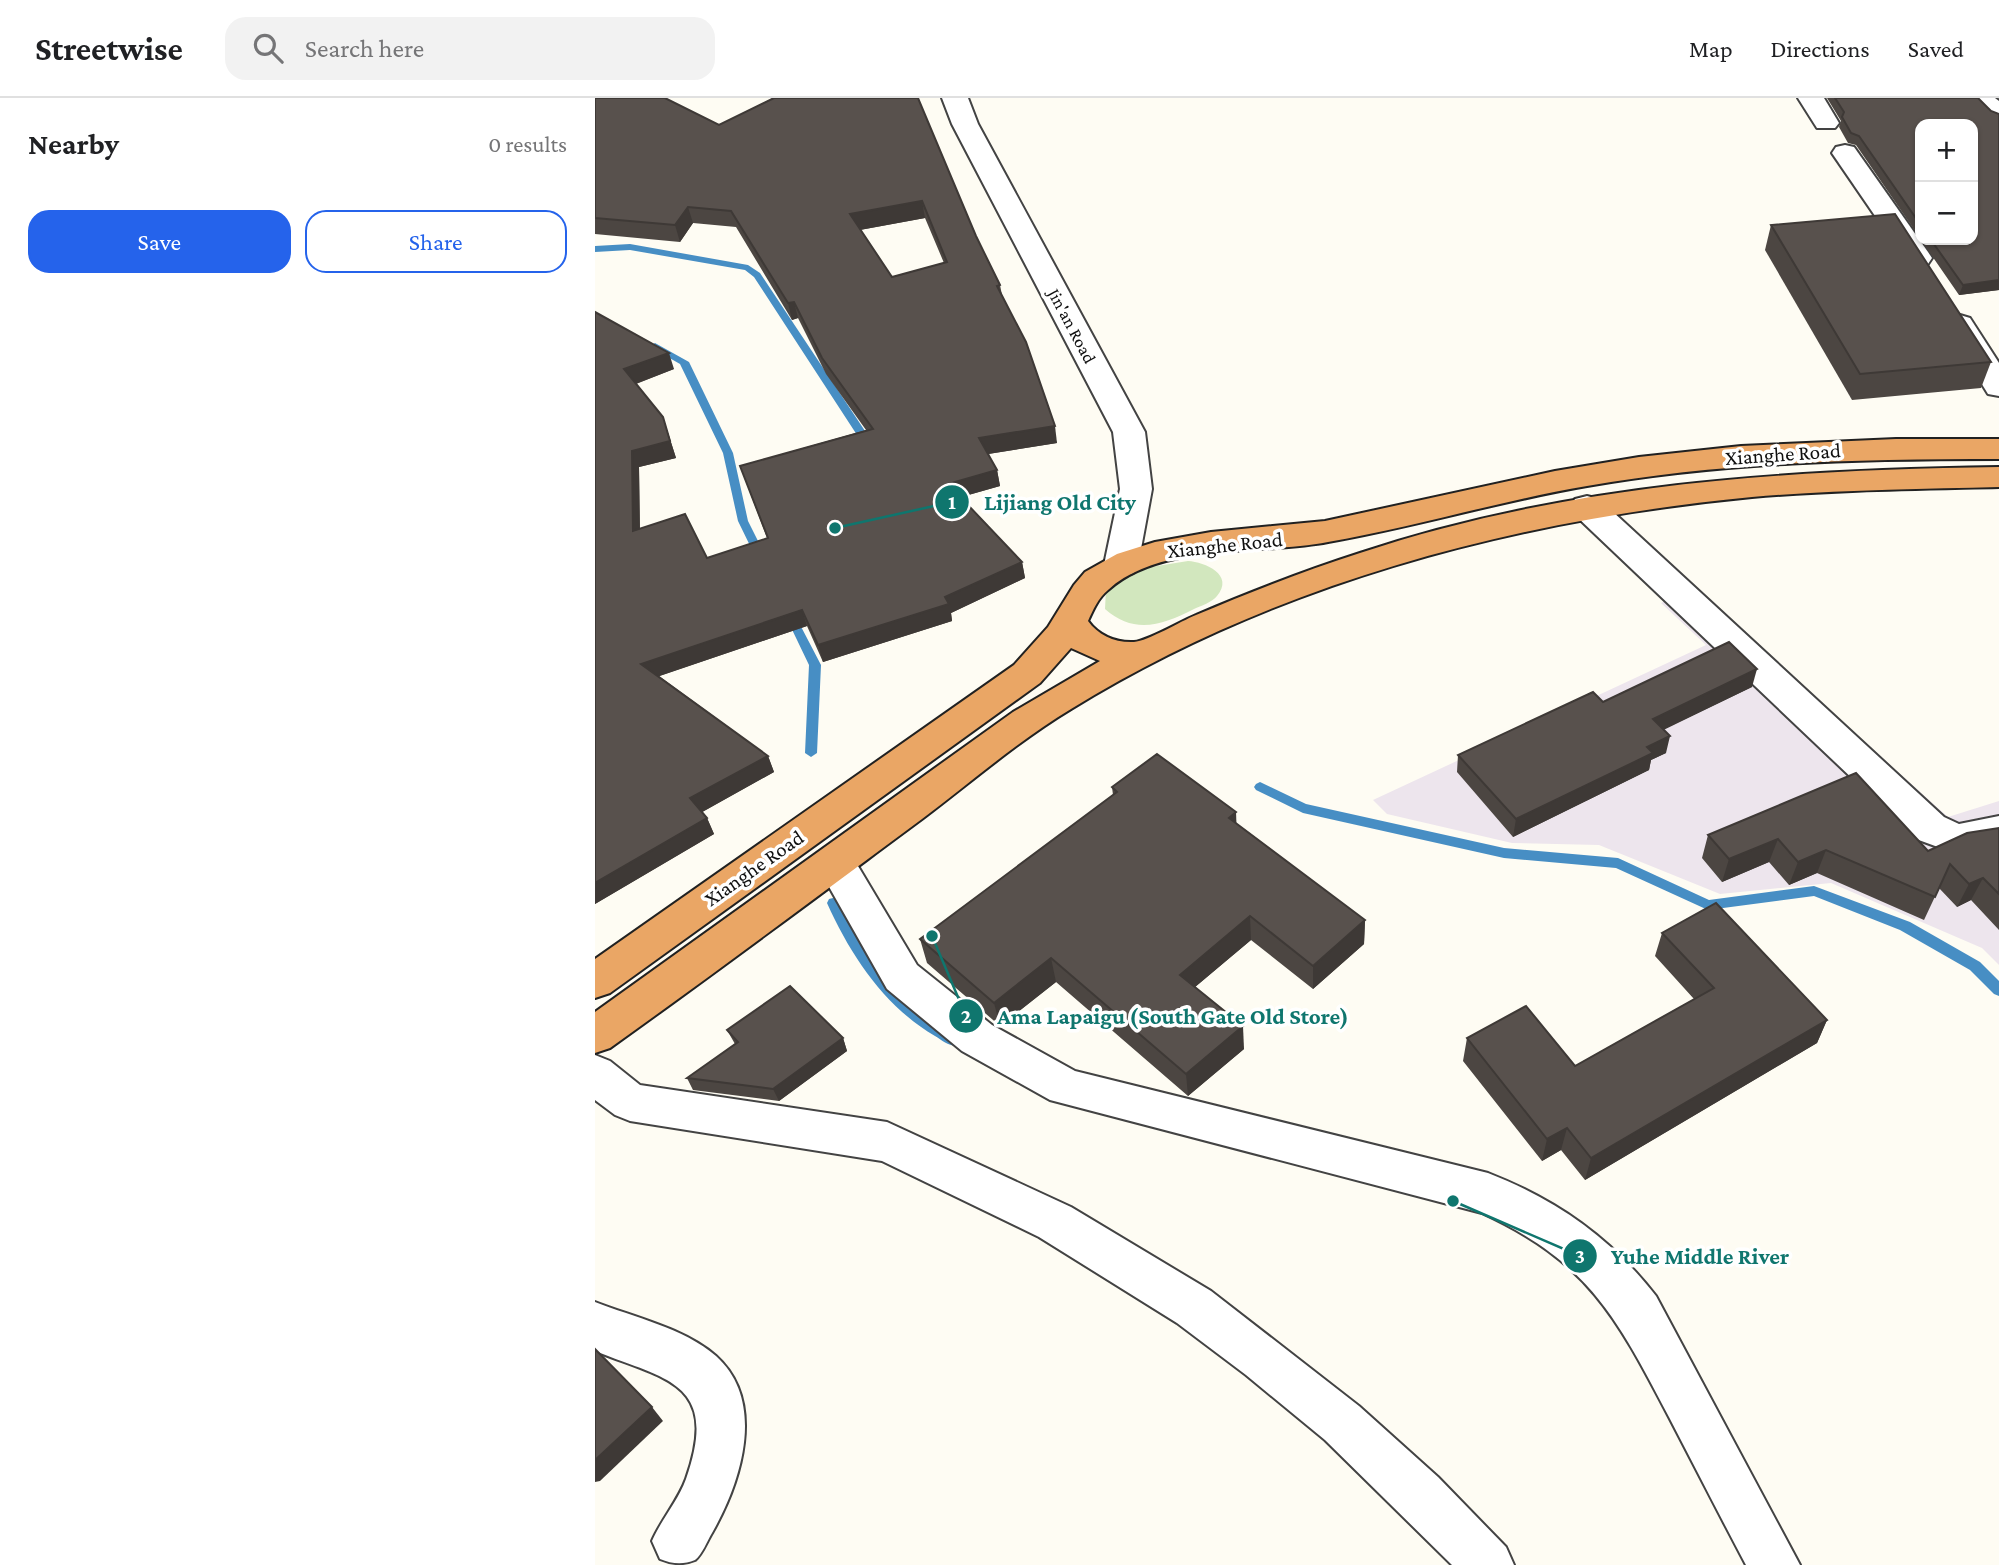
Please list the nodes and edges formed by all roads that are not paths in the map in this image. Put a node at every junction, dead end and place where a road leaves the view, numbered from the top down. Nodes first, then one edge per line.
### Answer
1 (955, 98) edge
2 (1811, 98) edge
3 (1980, 98) edge
4 (1999, 114) edge
5 (1826, 123) dead end
6 (1845, 153) dead end
7 (1999, 387) edge
8 (1999, 449) edge
9 (1999, 477) edge
10 (1587, 507) junction
11 (1218, 544) junction
12 (1121, 565) junction
13 (1250, 581) junction
14 (1070, 620) junction
15 (1139, 655) junction
16 (1999, 831) edge
17 (835, 862) junction
18 (595, 981) edge
19 (595, 1035) edge
20 (595, 1074) edge
21 (595, 1325) edge
22 (678, 1541) dead end
23 (1488, 1565) edge
24 (1774, 1565) edge

1 - 12 street, Jin'an Road
2 - 5 street
3 - 4 street
6 - 7 street
8 - 11 highway, Xianghe Road
9 - 10 highway, Xianghe Road
10 - 13 highway, Xianghe Road
10 - 16 street
11 - 12 highway, Xianghe Road
11 - 13 highway
12 - 14 highway, Xianghe Road
13 - 15 highway, Xianghe Road
14 - 15 highway
14 - 18 highway, Xianghe Road
15 - 17 highway, Xianghe Road
17 - 19 highway, Xianghe Road
17 - 24 street
20 - 23 street
21 - 22 street

